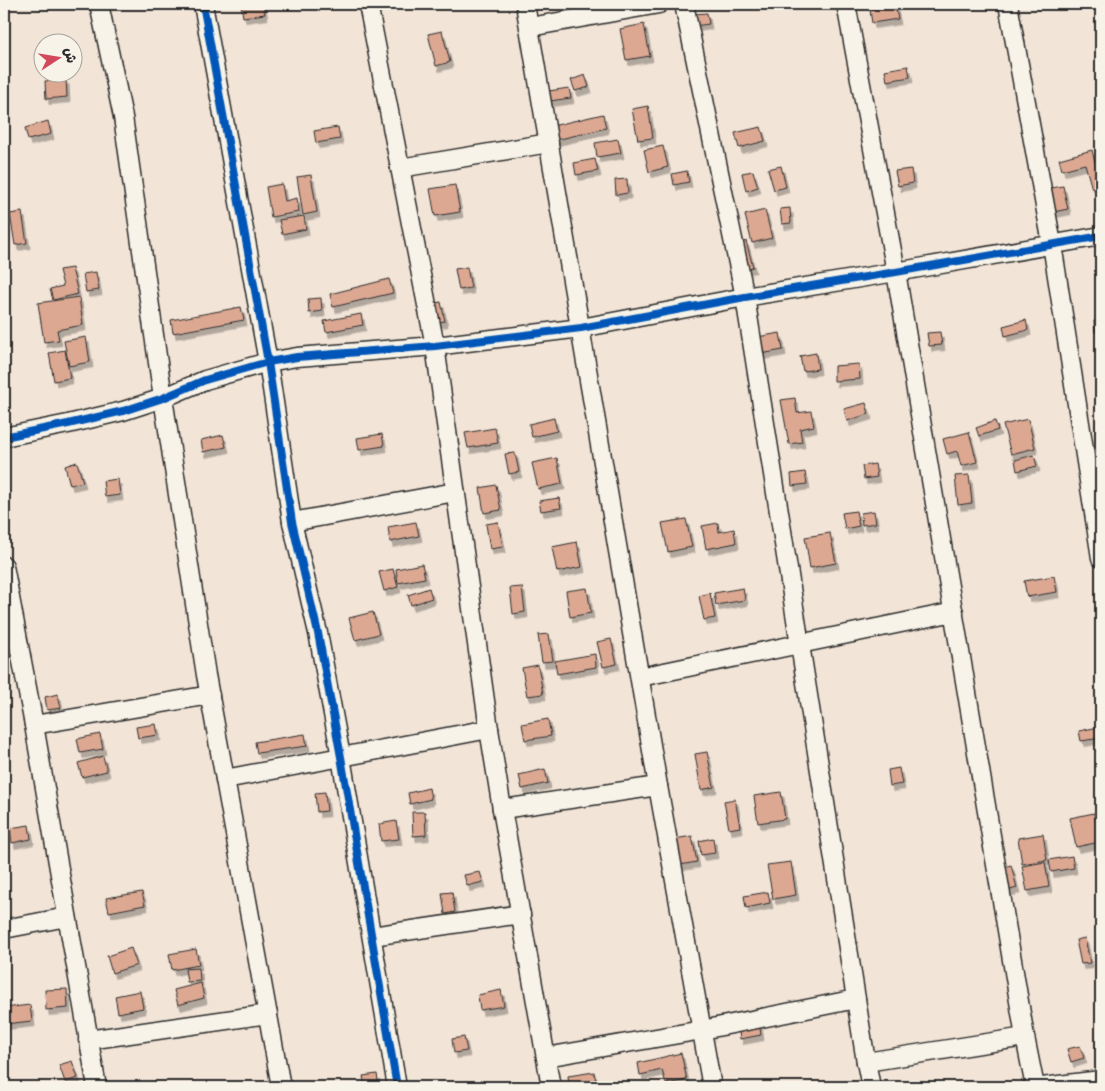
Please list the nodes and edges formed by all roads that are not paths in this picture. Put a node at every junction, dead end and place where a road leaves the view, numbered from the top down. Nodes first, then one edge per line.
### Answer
1 (98, 4) edge
2 (203, 4) edge
3 (368, 4) edge
4 (525, 4) edge
5 (659, 4) edge
6 (684, 4) edge
7 (846, 4) edge
8 (1008, 4) edge
9 (530, 26) junction
10 (549, 143) junction
11 (400, 168) junction
12 (1101, 236) edge
13 (1052, 244) junction
14 (896, 272) junction
15 (745, 297) junction
16 (581, 328) junction
17 (435, 346) junction
18 (268, 362) junction
19 (163, 398) junction
20 (4, 437) edge
21 (455, 492) junction
22 (292, 522) junction
23 (1101, 558) edge
24 (4, 566) edge
25 (954, 612) junction
26 (800, 643) junction
27 (640, 677) junction
28 (210, 695) junction
29 (34, 725) junction
30 (489, 729) junction
31 (341, 757) junction
32 (225, 779) junction
33 (658, 786) junction
34 (502, 809) junction
35 (521, 914) junction
36 (67, 917) junction
37 (4, 929) edge
38 (372, 936) junction
39 (856, 999) junction
40 (268, 1014) junction
41 (702, 1030) junction
42 (1025, 1037) junction
43 (88, 1040) junction
44 (546, 1057) junction
45 (866, 1062) junction
46 (1101, 1080) edge
47 (97, 1087) edge
48 (281, 1087) edge
49 (398, 1087) edge
50 (551, 1087) edge
51 (712, 1087) edge
52 (871, 1087) edge
53 (1035, 1087) edge
54 (1042, 1087) edge

1 - 19 street
2 - 18 street
3 - 11 street
4 - 9 street
5 - 9 street
6 - 15 street
7 - 14 street
8 - 13 street
9 - 10 street
10 - 11 street
10 - 16 street
11 - 17 street
12 - 13 street
13 - 14 street
13 - 23 street
14 - 15 street
14 - 25 street
15 - 16 street
15 - 26 street
16 - 17 street
16 - 27 street
17 - 18 street
17 - 21 street
18 - 19 street
18 - 22 street
19 - 20 street
19 - 28 street
21 - 22 street
21 - 30 street
22 - 31 street
24 - 29 street
25 - 26 street
25 - 42 street
26 - 27 street
26 - 39 street
27 - 33 street
28 - 29 street
28 - 32 street
29 - 36 street
30 - 31 street
30 - 34 street
31 - 32 street
31 - 38 street
32 - 40 street
33 - 34 street
33 - 41 street
34 - 35 street
35 - 38 street
35 - 44 street
36 - 37 street
36 - 43 street
38 - 49 street
39 - 41 street
39 - 45 street
40 - 43 street
40 - 48 street
41 - 44 street
41 - 51 street
42 - 45 street
42 - 53 street
43 - 47 street
44 - 50 street
45 - 52 street
46 - 54 street

